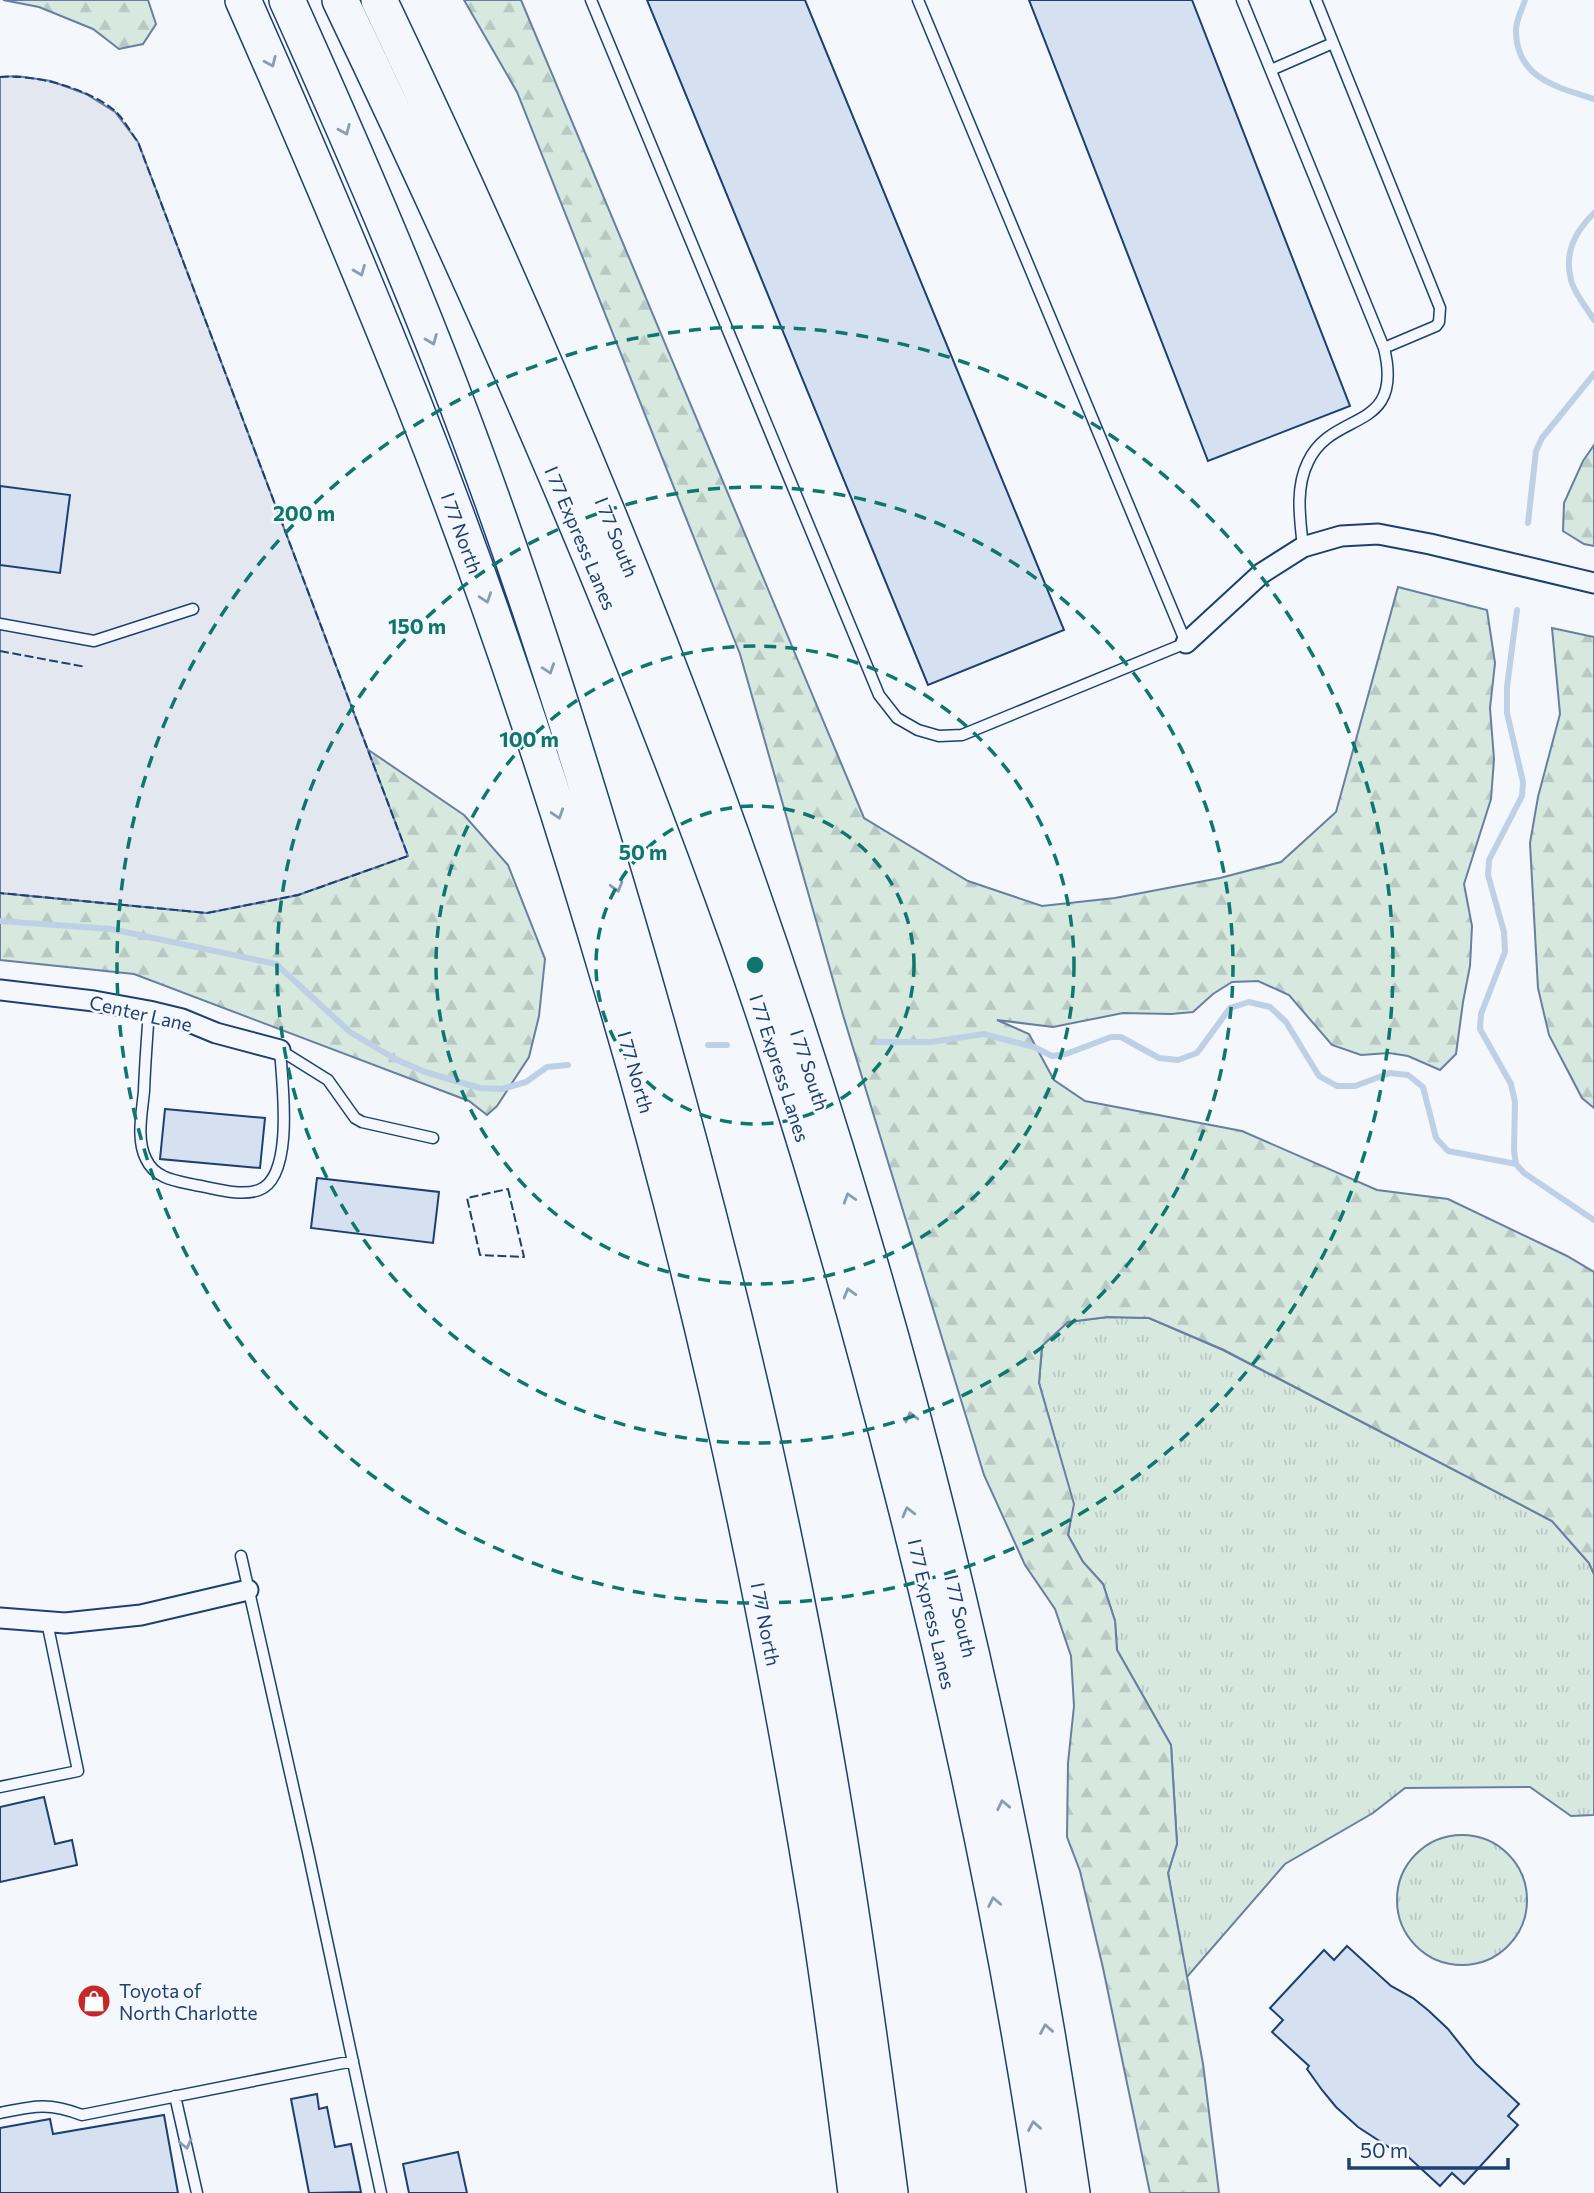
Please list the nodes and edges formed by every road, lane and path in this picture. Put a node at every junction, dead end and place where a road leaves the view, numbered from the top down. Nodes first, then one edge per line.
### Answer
1 (243, 0) edge
2 (287, 0) edge
3 (340, 0) edge
4 (379, 0) edge
5 (591, 0) edge
6 (918, 0) edge
7 (1242, 0) edge
8 (1316, 0) edge
9 (1334, 43) junction
10 (1271, 70) junction
11 (1384, 348) junction
12 (1303, 547) junction
13 (1594, 583) edge
14 (192, 610) dead end
15 (0, 624) edge
16 (1186, 643) junction
17 (0, 989) edge
18 (149, 1011) junction
19 (280, 1050) junction
20 (433, 1138) dead end
21 (241, 1556) dead end
22 (248, 1590) junction
23 (0, 1618) edge
24 (47, 1622) junction
25 (0, 1787) edge
26 (353, 2061) junction
27 (175, 2096) junction
28 (0, 2113) edge
29 (197, 2193) edge
30 (381, 2193) edge
31 (856, 2193) edge
32 (890, 2193) edge
33 (1045, 2193) edge
34 (1072, 2193) edge

1 -> 31 highway, I 77 North
2 -> 32 highway
33 -> 3 highway, I 77 Express Lanes
34 -> 4 highway, I 77 South
5 - 16 lane
6 - 16 lane
7 - 10 lane
8 - 9 lane
9 - 10 lane
9 - 11 lane
10 - 11 lane
11 - 12 lane
12 - 13 street
12 - 16 street
14 - 15 lane
17 - 18 street, Center Lane
18 - 19 street, Center Lane
18 - 19 lane
19 - 20 lane
21 - 22 lane
22 - 24 street
22 - 26 lane
23 - 24 street
24 - 25 lane
26 - 27 lane
26 - 30 lane
27 - 28 lane
27 -> 29 lane

